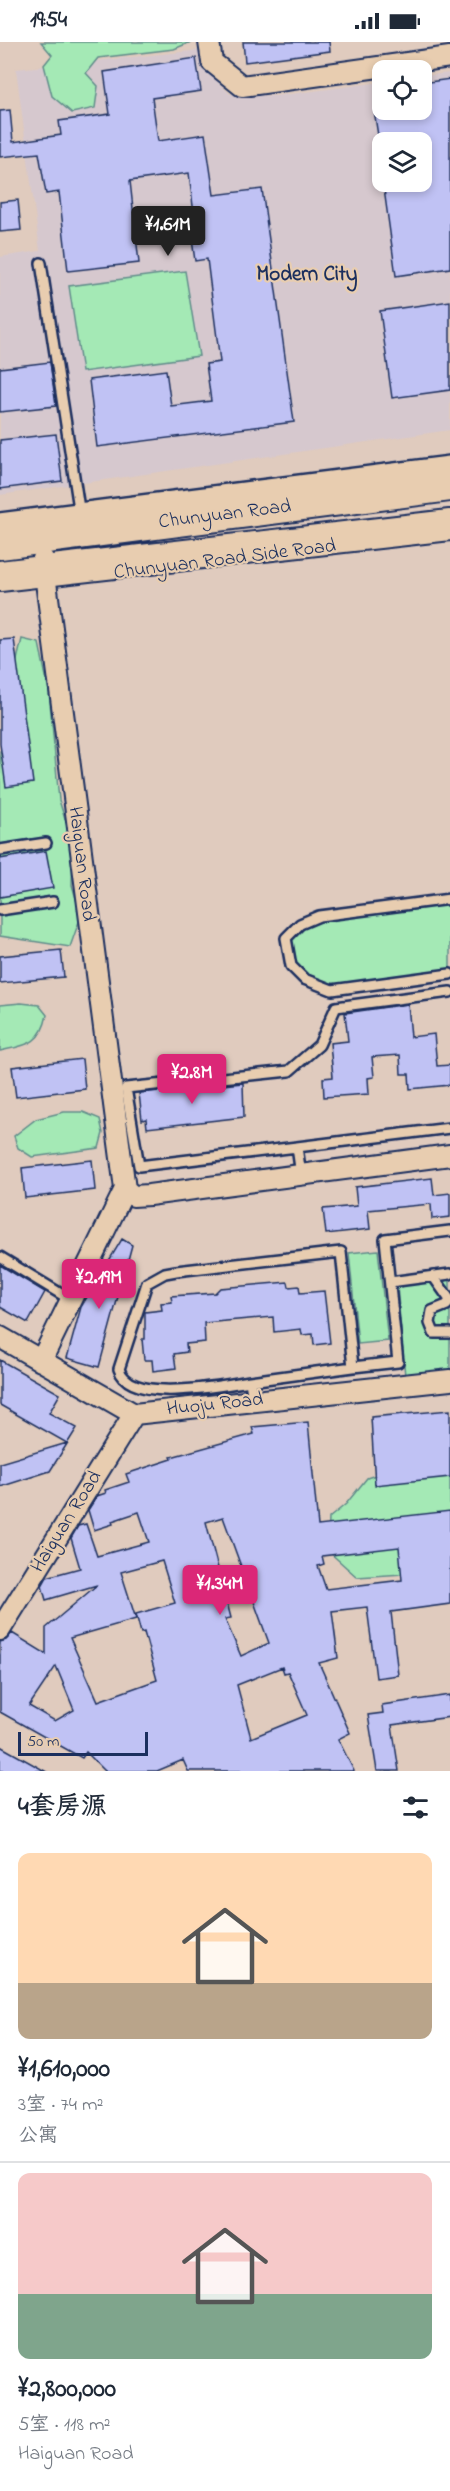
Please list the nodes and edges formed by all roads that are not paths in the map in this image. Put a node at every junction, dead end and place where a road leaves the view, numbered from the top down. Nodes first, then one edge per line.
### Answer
1 (209, 42) edge
2 (450, 57) edge
3 (42, 263) dead end
4 (450, 470) edge
5 (450, 486) edge
6 (81, 517) junction
7 (450, 525) edge
8 (0, 527) edge
9 (450, 533) edge
10 (41, 538) junction
11 (0, 543) edge
12 (0, 576) edge
13 (44, 576) junction
14 (0, 587) edge
15 (46, 843) dead end
16 (0, 850) edge
17 (450, 899) edge
18 (53, 902) dead end
19 (0, 910) edge
20 (450, 974) edge
21 (450, 992) edge
22 (450, 1128) edge
23 (297, 1147) junction
24 (450, 1155) edge
25 (301, 1175) junction
26 (125, 1189) junction
27 (450, 1231) edge
28 (0, 1257) edge
29 (450, 1274) edge
30 (433, 1276) junction
31 (390, 1282) junction
32 (71, 1300) junction
33 (450, 1333) edge
34 (0, 1337) edge
35 (42, 1361) junction
36 (353, 1368) junction
37 (450, 1380) edge
38 (250, 1381) junction
39 (253, 1401) junction
40 (134, 1414) junction
41 (0, 1630) edge

1 - 2 street
3 - 6 lane
4 - 6 street
5 - 10 main road, Chunyuan Road
6 - 8 street
7 - 13 main road, Chunyuan Road
9 - 13 street, Chunyuan Road Side Road
10 - 11 main road, Chunyuan Road
10 - 13 street, Haiguan Road
12 - 13 main road, Chunyuan Road
13 - 14 street, Chunyuan Road Side Road
13 - 26 street, Haiguan Road
15 - 16 lane
17 - 20 lane
18 - 19 lane
21 - 23 lane
22 - 23 lane
23 - 25 lane
24 - 25 street
25 - 26 street
26 - 32 street
27 - 31 lane
28 - 32 lane
29 - 30 lane
30 - 31 lane
30 - 33 lane
31 - 36 lane
32 - 35 street
34 - 35 street
35 - 40 street
36 - 38 lane
36 - 38 lane
37 - 39 street, Huoju Road
38 - 39 lane
39 - 40 street, Huoju Road
40 - 41 street, Haiguan Road

